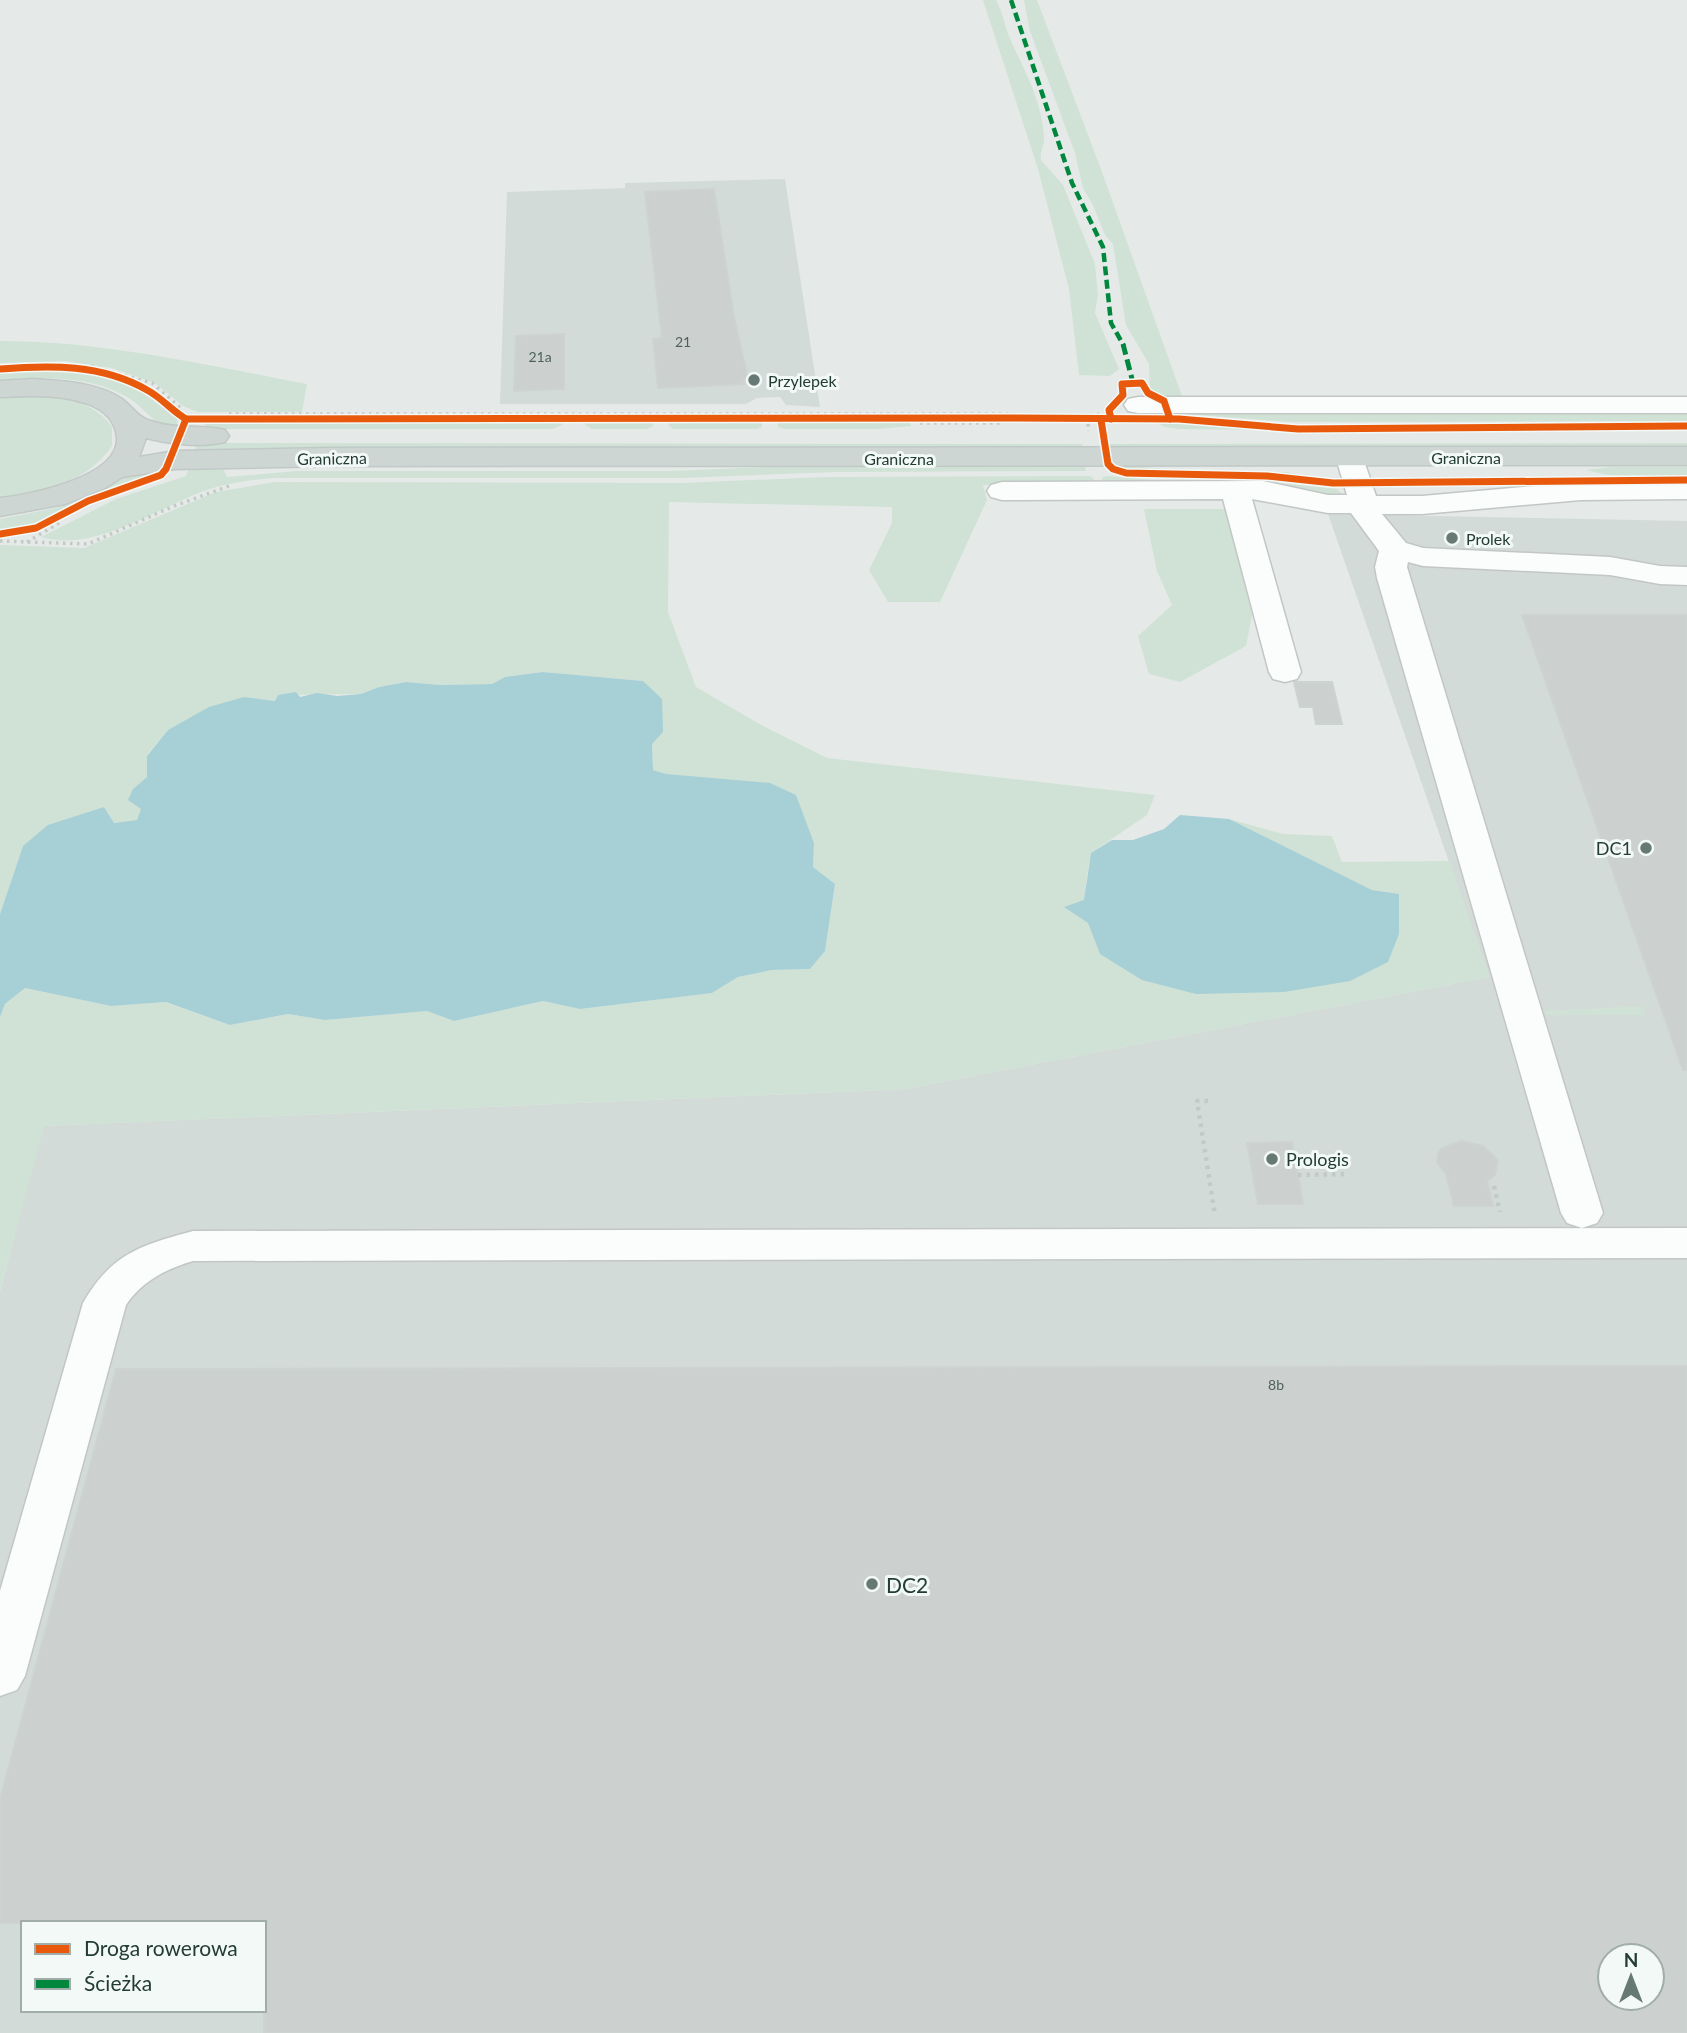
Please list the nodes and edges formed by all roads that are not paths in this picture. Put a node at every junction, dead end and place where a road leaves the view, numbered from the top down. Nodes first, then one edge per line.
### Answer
1 (0, 388) edge
2 (1687, 405) edge
3 (129, 423) junction
4 (1687, 436) edge
5 (1144, 437) junction
6 (1687, 456) edge
7 (1351, 458) junction
8 (113, 470) junction
9 (1235, 490) junction
10 (1687, 490) edge
11 (1002, 491) dead end
12 (1364, 505) junction
13 (0, 507) edge
14 (1395, 550) junction
15 (1687, 559) edge
16 (1610, 566) junction
17 (1687, 576) edge
18 (1285, 672) dead end
19 (1582, 1213) dead end
20 (1687, 1243) edge
21 (0, 1676) edge

1 - 3 main road
2 - 5 lane
3 - 5 main road, Graniczna
3 - 8 main road
4 - 5 main road, Graniczna
6 - 7 main road, Graniczna
7 - 8 main road, Graniczna
7 - 12 lane
8 - 13 main road
9 - 11 lane
9 - 12 lane
9 - 18 lane
10 - 12 lane
12 - 14 lane
14 - 16 lane
14 - 19 lane
15 - 16 lane
16 - 17 lane
20 - 21 lane

